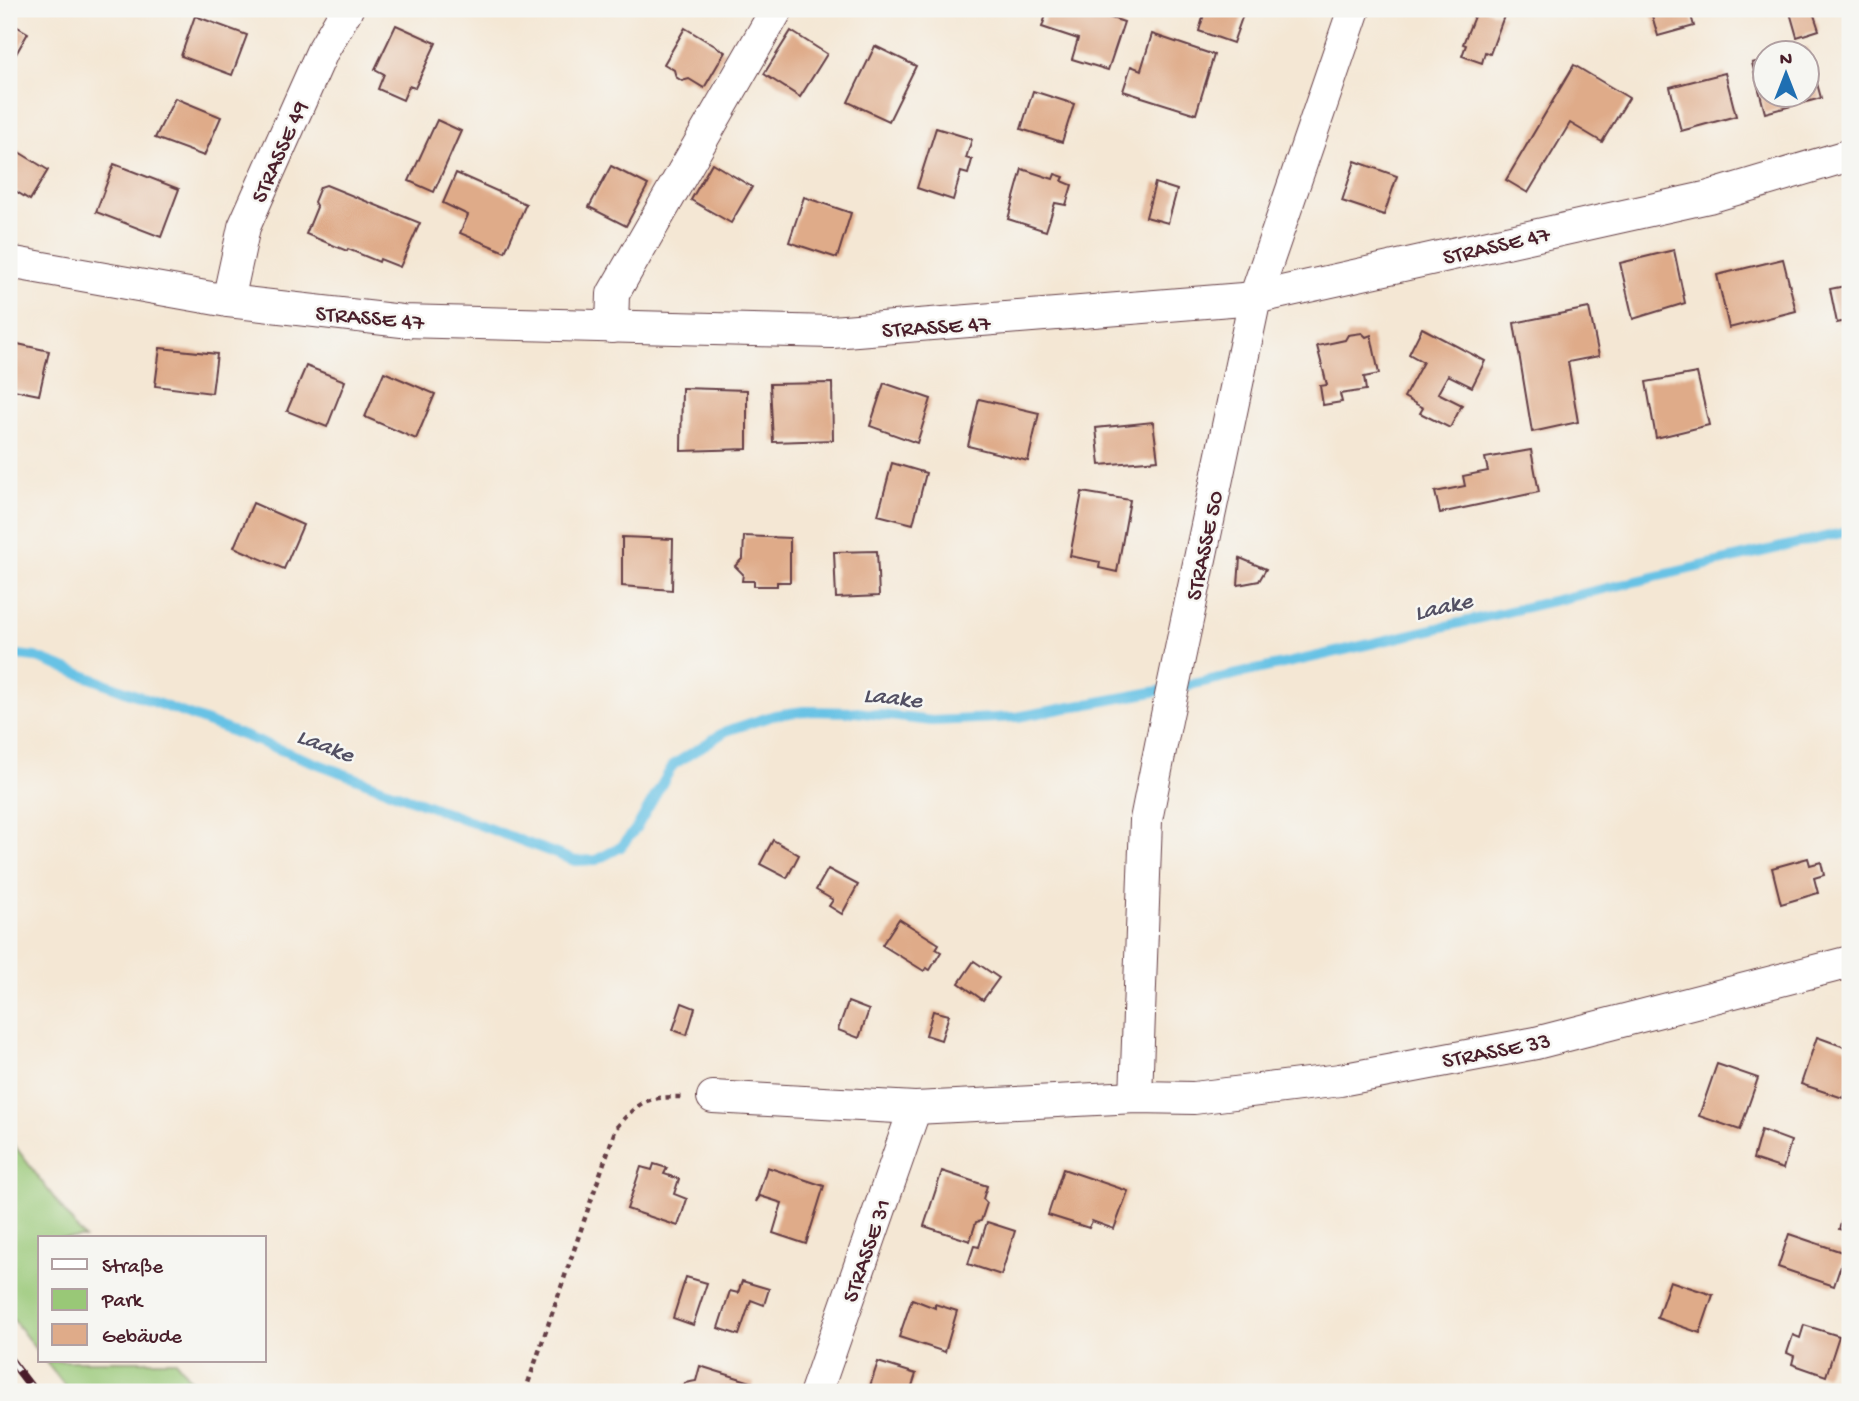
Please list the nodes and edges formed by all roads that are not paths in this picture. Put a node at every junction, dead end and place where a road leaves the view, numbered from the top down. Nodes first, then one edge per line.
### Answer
1 (347, 9) edge
2 (777, 9) edge
3 (1354, 9) edge
4 (1850, 155) edge
5 (9, 262) edge
6 (1255, 298) junction
7 (228, 300) junction
8 (612, 327) junction
9 (1850, 962) edge
10 (713, 1097) road end
11 (1136, 1097) junction
12 (915, 1108) junction
13 (816, 1392) edge

1 - 7 street, STRASSE 49
2 - 8 street
3 - 6 street, STRASSE 50
4 - 6 street, STRASSE 47
5 - 7 street, STRASSE 47
6 - 8 street, STRASSE 47
6 - 11 street, STRASSE 50
7 - 8 street, STRASSE 47
9 - 11 street, STRASSE 33
10 - 12 street
11 - 12 street
12 - 13 street, STRASSE 31

